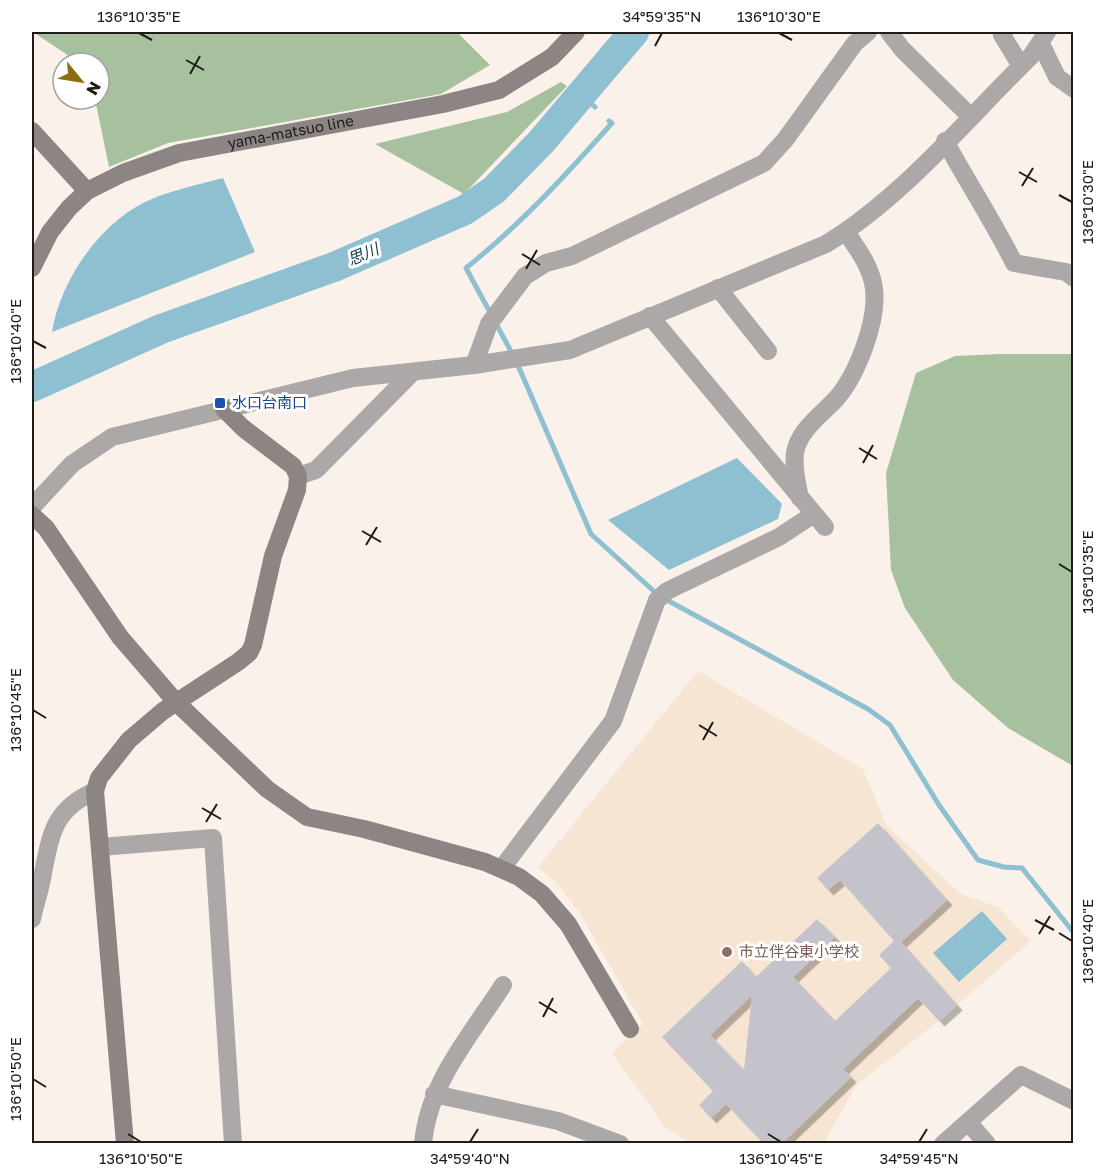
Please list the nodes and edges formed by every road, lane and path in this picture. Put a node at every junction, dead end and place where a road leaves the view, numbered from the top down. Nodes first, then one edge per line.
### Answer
1 (576, 32) edge
2 (868, 32) edge
3 (889, 32) edge
4 (1004, 32) edge
5 (1044, 38) edge
6 (1021, 66) junction
7 (1074, 89) edge
8 (970, 116) junction
9 (32, 132) edge
10 (945, 141) junction
11 (87, 191) junction
12 (846, 232) junction
13 (32, 268) edge
14 (1074, 278) edge
15 (718, 288) junction
16 (650, 316) junction
17 (768, 351) dead end
18 (474, 365) junction
19 (413, 372) junction
20 (224, 409) junction
21 (298, 476) junction
22 (800, 498) junction
23 (32, 507) edge
24 (32, 515) edge
25 (176, 702) junction
26 (95, 791) junction
27 (100, 847) junction
28 (502, 868) junction
29 (32, 919) edge
30 (503, 985) dead end
31 (630, 1029) dead end
32 (434, 1094) junction
33 (1074, 1101) edge
34 (968, 1122) junction
35 (124, 1143) edge
36 (233, 1143) edge
37 (423, 1143) edge
38 (620, 1143) edge
39 (943, 1143) edge
40 (987, 1143) edge

1 - 11 street, yama-matsuo line
2 - 18 street
3 - 8 street
4 - 6 street
5 - 6 street
5 - 7 street
6 - 8 street
8 - 10 street
9 - 11 street
10 - 12 street
10 - 14 street
11 - 13 street, yama-matsuo line
12 - 15 street
12 - 22 street
15 - 16 street
15 - 17 street
16 - 18 street
16 - 22 street
18 - 19 street
19 - 20 street
19 - 21 street
20 - 21 street
20 - 23 street
21 - 25 street
22 - 28 street
24 - 25 street
25 - 26 street
25 - 28 street
26 - 27 street
26 - 29 street
27 - 35 street
27 - 36 street
28 - 31 street
30 - 32 street
32 - 37 street
32 - 38 street
33 - 34 street
34 - 39 street
34 - 40 street

